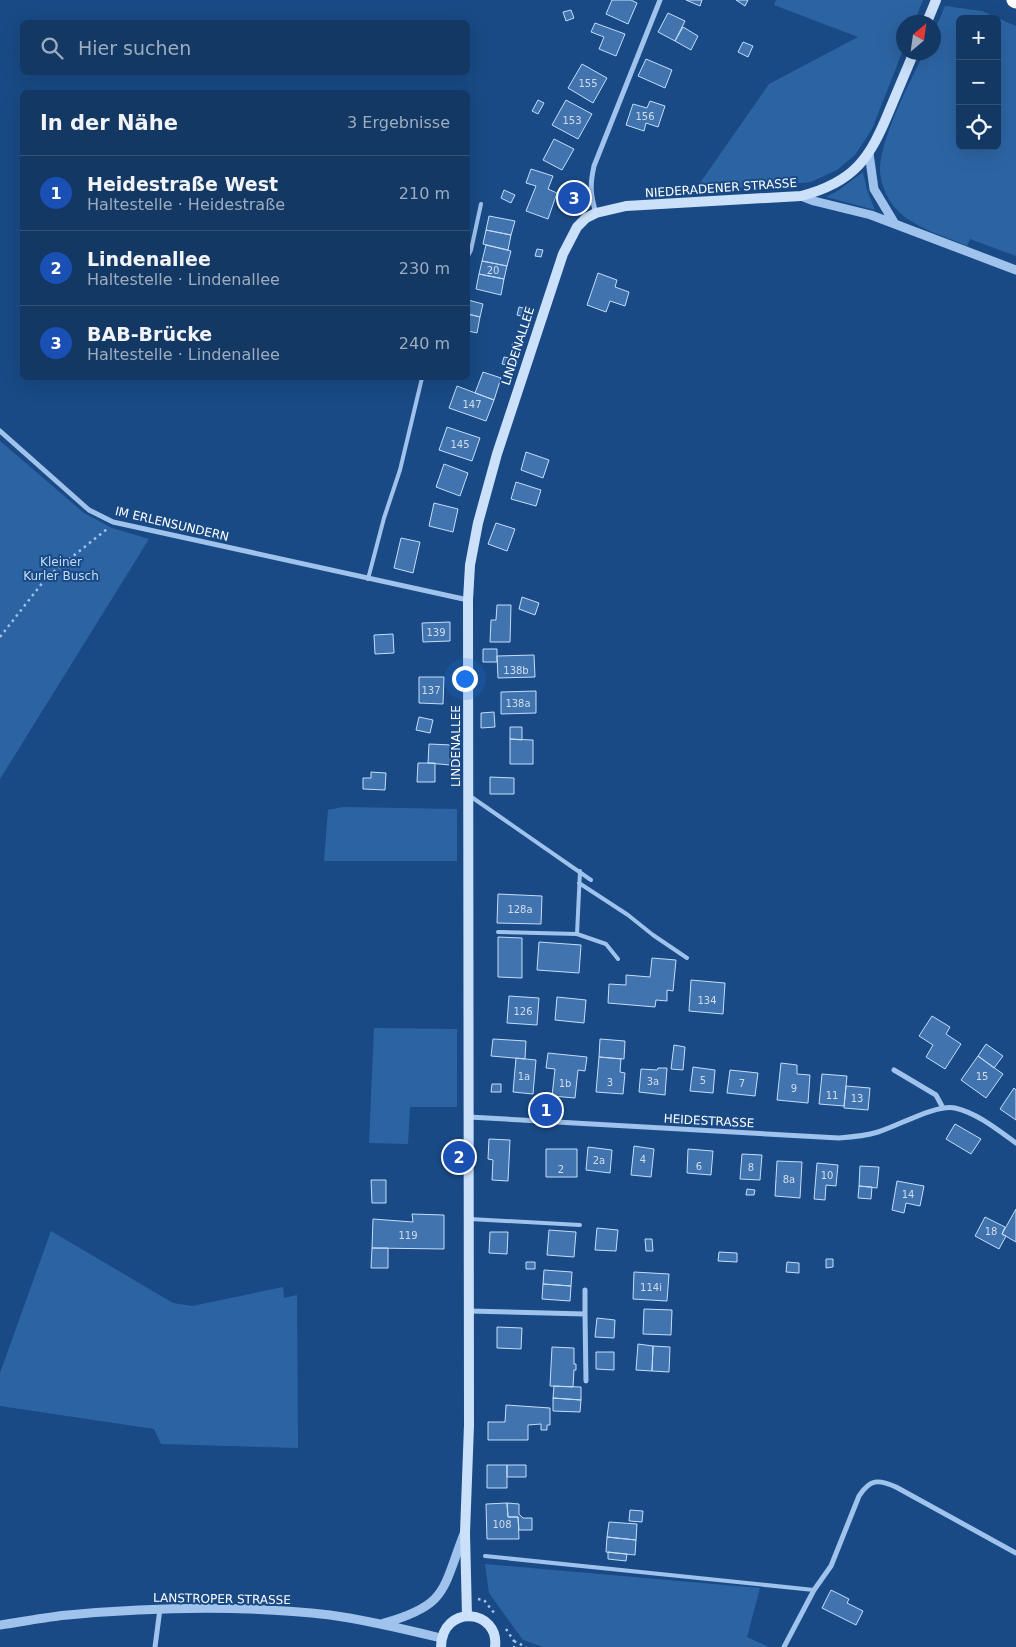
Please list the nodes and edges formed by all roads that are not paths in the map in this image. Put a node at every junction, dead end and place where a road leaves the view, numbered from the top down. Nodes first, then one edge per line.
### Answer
1 (660, 0) edge
2 (936, 0) edge
3 (929, 15) edge
4 (911, 60) edge
5 (869, 153) junction
6 (801, 196) junction
7 (481, 204) dead end
8 (596, 212) junction
9 (895, 224) junction
10 (470, 252) edge
11 (562, 254) joint
12 (1016, 270) edge
13 (422, 380) edge
14 (0, 431) edge
15 (368, 579) junction
16 (468, 600) junction
17 (468, 794) junction
18 (580, 871) junction
19 (591, 880) dead end
20 (579, 882) junction
21 (498, 932) dead end
22 (577, 934) junction
23 (687, 958) dead end
24 (618, 959) dead end
25 (894, 1070) dead end
26 (943, 1108) junction
27 (469, 1117) junction
28 (1016, 1143) edge
29 (469, 1219) junction
30 (580, 1225) dead end
31 (585, 1290) dead end
32 (468, 1311) junction
33 (585, 1314) junction
34 (586, 1381) dead end
35 (465, 1533) junction
36 (1016, 1553) edge
37 (485, 1556) dead end
38 (814, 1590) junction
39 (160, 1609) junction
40 (467, 1616) junction
41 (382, 1624) junction
42 (0, 1625) edge
43 (441, 1642) edge
44 (155, 1647) edge
45 (495, 1647) edge
46 (784, 1647) edge

1 - 8 street
2 - 3 main road
4 - 5 main road, NIEDERADENER STRASSE
5 - 6 main road, NIEDERADENER STRASSE
5 - 9 street
6 - 8 main road, NIEDERADENER STRASSE
6 - 9 street
7 - 10 lane
8 - 11 main road, NIEDERADENER STRASSE
9 - 12 street
11 - 16 main road, LINDENALLEE
13 - 15 lane
14 - 15 street, IM ERLENSUNDERN
15 - 16 street, IM ERLENSUNDERN
16 - 17 main road, LINDENALLEE
17 - 18 lane
17 - 27 main road, LINDENALLEE
18 - 19 lane
18 - 20 lane
20 - 22 lane
20 - 23 lane
21 - 22 lane
22 - 24 lane
25 - 26 street
26 - 27 street, HEIDESTRASSE
26 - 28 street
27 - 29 main road, LINDENALLEE
29 - 30 lane
29 - 32 main road, LINDENALLEE
31 - 33 street
32 - 33 street
32 - 35 main road, LINDENALLEE
33 - 34 street
35 - 40 main road, LINDENALLEE
35 - 41 street, LINDENALLEE
36 - 38 street
37 - 38 lane
38 - 46 street
39 - 41 street, LANSTROPER STRASSE
39 - 42 street, LANSTROPER STRASSE
39 - 44 street
40 - 43 main road
40 - 45 main road
41 - 43 street, LANSTROPER STRASSE

